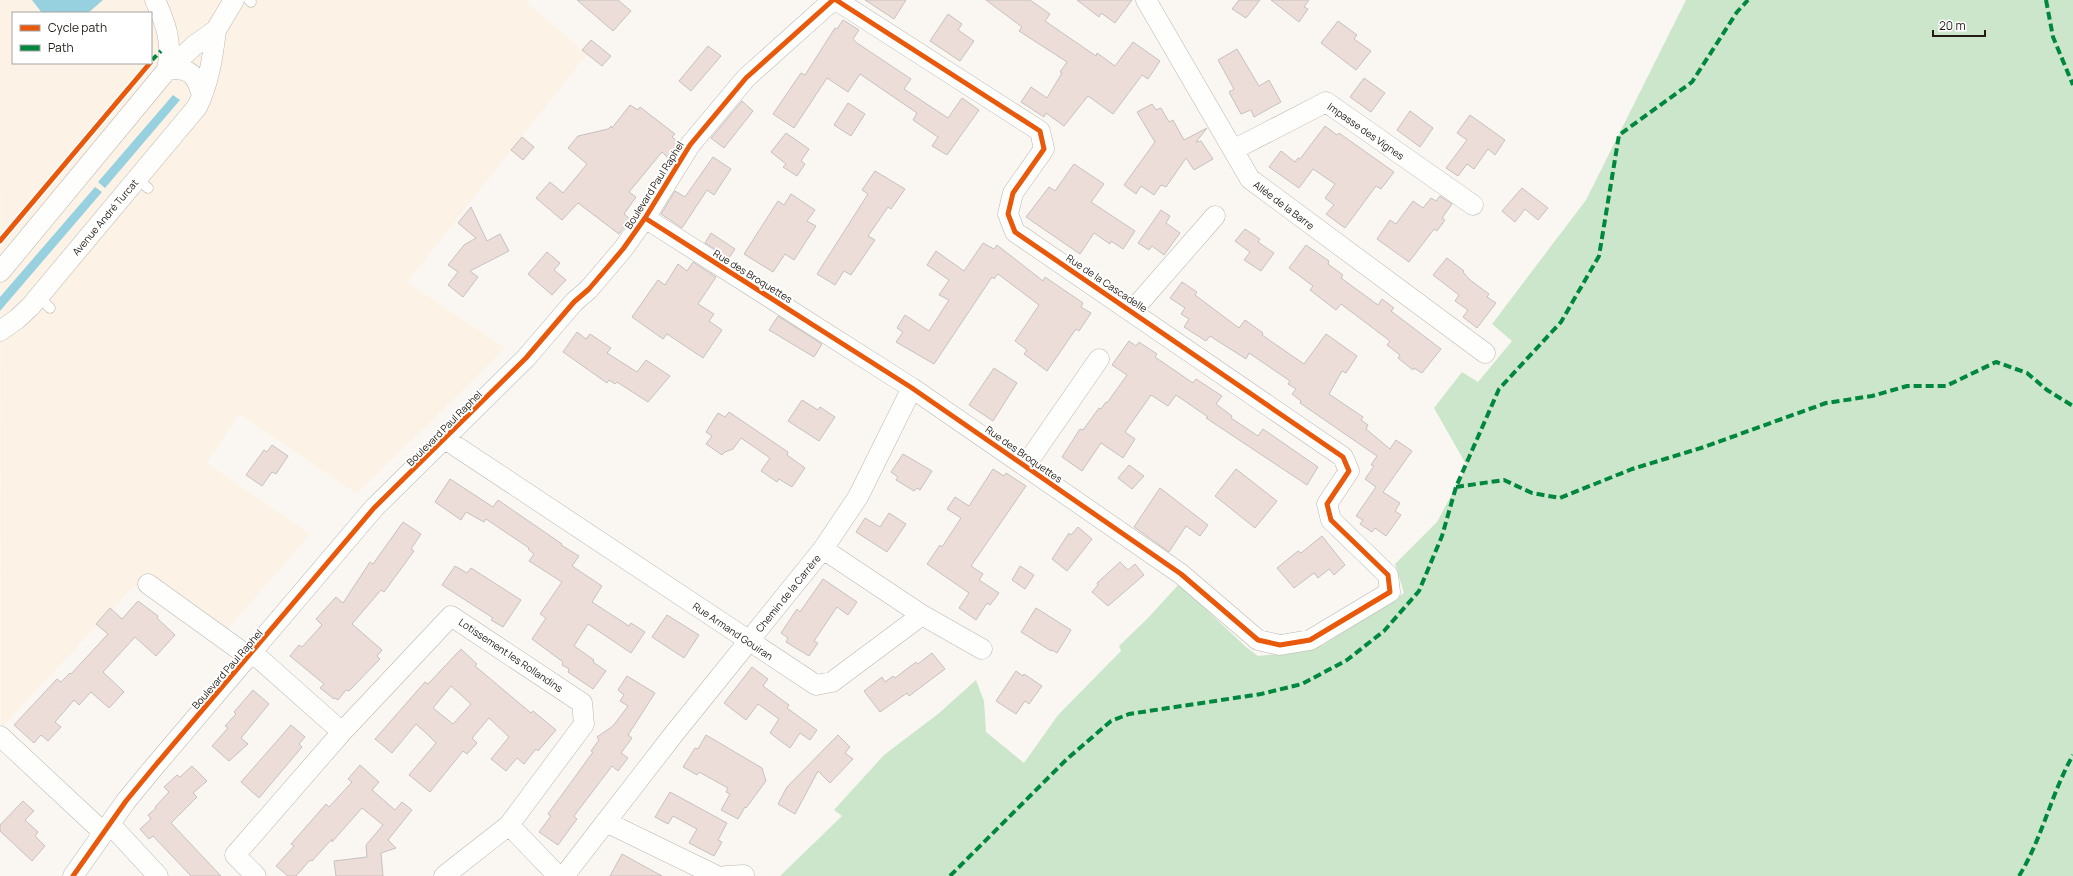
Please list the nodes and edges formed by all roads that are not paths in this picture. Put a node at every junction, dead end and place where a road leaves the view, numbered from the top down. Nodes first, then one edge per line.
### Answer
1 (155, 0) edge
2 (833, 0) edge
3 (836, 0) edge
4 (1146, 0) edge
5 (245, 1) edge
6 (216, 30) junction
7 (167, 70) junction
8 (202, 96) junction
9 (1233, 150) junction
10 (1472, 205) dead end
11 (1215, 216) dead end
12 (645, 218) junction
13 (0, 272) edge
14 (1132, 311) junction
15 (0, 331) edge
16 (1485, 353) dead end
17 (1099, 359) dead end
18 (912, 388) junction
19 (445, 439) junction
20 (1025, 466) junction
21 (823, 549) junction
22 (148, 584) dead end
23 (1390, 592) joint
24 (922, 615) junction
25 (748, 642) junction
26 (982, 649) dead end
27 (250, 655) junction
28 (342, 732) junction
29 (0, 736) edge
30 (606, 822) junction
31 (509, 825) junction
32 (107, 829) junction
33 (73, 876) edge
34 (158, 876) edge
35 (256, 876) edge
36 (444, 876) edge
37 (558, 876) edge
38 (564, 876) edge
39 (717, 876) edge

1 - 7 street
2 - 12 street, Boulevard Paul Raphel
3 - 14 street, Rue de la Cascadelle
4 - 9 street, Allée de la Barre
5 - 6 street
6 - 7 street
6 - 8 street, Avenue André Turcat
7 - 8 street
7 - 13 street
8 - 15 street, Avenue André Turcat
9 - 10 street, Impasse des Vignes
9 - 16 street, Allée de la Barre
11 - 14 street
12 - 18 street, Rue des Broquettes
12 - 19 street, Boulevard Paul Raphel
14 - 23 street, Rue de la Cascadelle
17 - 20 street, Rue des Broquettes
18 - 20 street, Rue des Broquettes
18 - 21 street, Chemin de la Carrère
19 - 25 street, Rue Armand Gouiran
19 - 27 street, Boulevard Paul Raphel
20 - 23 street, Rue des Broquettes
21 - 24 street
21 - 25 street, Chemin de la Carrère
22 - 27 street
24 - 25 street, Rue Armand Gouiran
24 - 26 street
25 - 30 street, Chemin de la Carrère
27 - 28 street
27 - 32 street, Boulevard Paul Raphel
28 - 31 street, Lotissement les Rollandins
28 - 35 street, Lotissement les Rollandins
29 - 32 street
30 - 38 street, Chemin de la Carrère
30 - 39 street
31 - 36 street, Lotissement les Rollandins
31 - 37 street
32 - 33 street, Boulevard Paul Raphel
32 - 34 street

